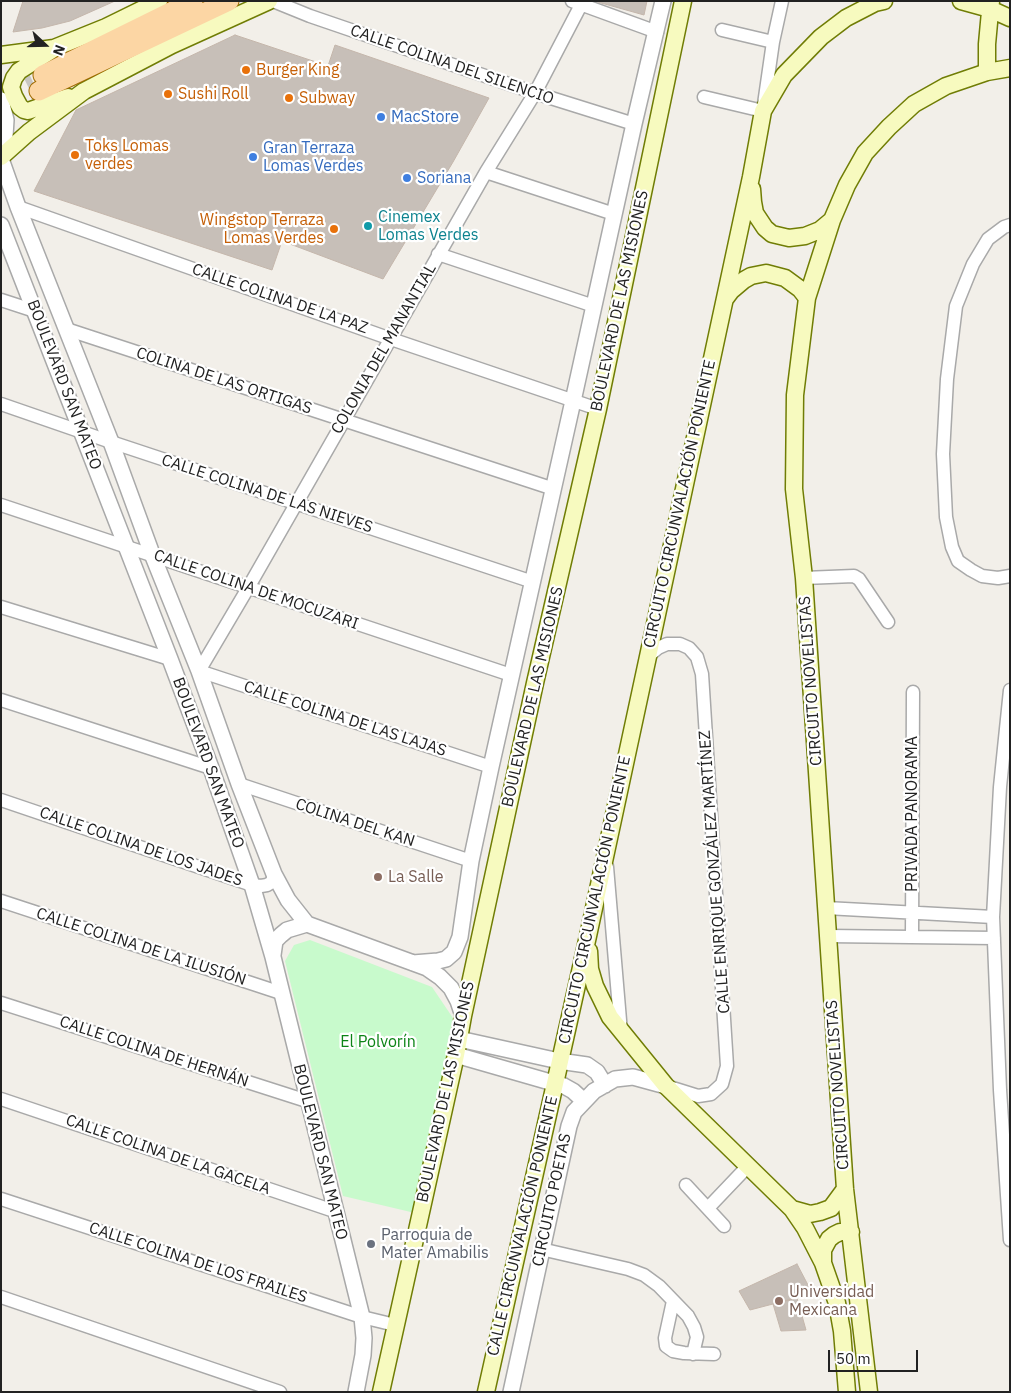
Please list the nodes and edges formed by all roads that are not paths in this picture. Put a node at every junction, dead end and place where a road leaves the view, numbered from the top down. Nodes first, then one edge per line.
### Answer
1 (159, 1) edge
2 (193, 1) edge
3 (229, 1) edge
4 (269, 1) edge
5 (273, 1) edge
6 (664, 1) edge
7 (683, 1) edge
8 (782, 1) edge
9 (884, 1) edge
10 (961, 1) edge
11 (579, 2) edge
12 (990, 5) edge
13 (1010, 18) edge
14 (722, 30) dead end
15 (656, 32) junction
16 (772, 42) junction
17 (54, 48) junction
18 (1, 55) edge
19 (1010, 68) edge
20 (987, 72) junction
21 (84, 91) junction
22 (535, 93) junction
23 (704, 97) dead end
24 (1, 100) edge
25 (763, 111) junction
26 (634, 124) junction
27 (1, 157) edge
28 (486, 172) junction
29 (751, 176) junction
30 (18, 207) junction
31 (614, 214) junction
32 (832, 220) junction
33 (1, 225) edge
34 (1010, 225) edge
35 (438, 254) junction
36 (807, 298) junction
37 (1, 300) edge
38 (594, 306) junction
39 (722, 306) junction
40 (36, 311) junction
41 (66, 329) junction
42 (391, 339) junction
43 (574, 401) junction
44 (1, 404) edge
45 (598, 409) junction
46 (344, 420) junction
47 (82, 432) junction
48 (111, 442) junction
49 (554, 489) junction
50 (296, 503) junction
51 (1, 505) edge
52 (126, 546) junction
53 (152, 554) junction
54 (1010, 576) edge
55 (804, 578) junction
56 (532, 582) junction
57 (248, 588) junction
58 (1, 607) edge
59 (888, 622) dead end
60 (648, 657) junction
61 (170, 659) junction
62 (199, 671) junction
63 (511, 675) junction
64 (1010, 690) edge
65 (913, 692) dead end
66 (1, 700) edge
67 (491, 766) junction
68 (211, 768) junction
69 (239, 784) junction
70 (1005, 789) edge
71 (1, 800) edge
72 (605, 854) junction
73 (471, 861) junction
74 (274, 874) junction
75 (252, 885) junction
76 (1, 901) edge
77 (826, 908) junction
78 (912, 912) junction
79 (993, 917) junction
80 (307, 924) junction
81 (588, 936) junction
82 (828, 936) junction
83 (912, 937) junction
84 (994, 938) junction
85 (273, 957) junction
86 (413, 963) junction
87 (280, 993) junction
88 (1, 1003) edge
89 (463, 1016) junction
90 (621, 1032) junction
91 (459, 1039) junction
92 (456, 1056) junction
93 (559, 1061) junction
94 (555, 1083) junction
95 (604, 1084) junction
96 (666, 1086) junction
97 (1, 1099) edge
98 (308, 1101) junction
99 (584, 1101) junction
100 (748, 1166) junction
101 (686, 1185) dead end
102 (845, 1189) junction
103 (1, 1199) edge
104 (708, 1208) junction
105 (792, 1209) junction
106 (334, 1212) junction
107 (724, 1226) dead end
108 (851, 1232) junction
109 (1010, 1240) edge
110 (541, 1249) junction
111 (823, 1263) junction
112 (1, 1297) edge
113 (673, 1301) junction
114 (362, 1318) junction
115 (395, 1325) junction
116 (693, 1354) junction
117 (714, 1354) dead end
118 (280, 1392) edge
119 (356, 1392) edge
120 (381, 1392) edge
121 (486, 1392) edge
122 (511, 1392) edge
123 (847, 1392) edge
124 (869, 1392) edge

1 - 17 main road
2 - 3 main road
4 - 21 main road
5 - 22 street, CALLE COLINA DEL SILENCIO
6 - 15 street, BOULEVARD DE LAS MISIONES
7 - 45 main road, BOULEVARD DE LAS MISIONES
8 - 16 street
9 - 25 main road, CIRCUITO CIRCUNVALACIÓN PONIENTE
10 - 12 main road
11 - 15 street
11 - 22 street, COLONIA DEL MANANTIAL
12 - 13 main road
12 - 20 main road
14 - 16 street
15 - 26 street, BOULEVARD DE LAS MISIONES
16 - 25 street
17 - 18 main road
17 - 21 main road
19 - 20 main road, CIRCUITO NOVELISTAS
20 - 32 main road, CIRCUITO NOVELISTAS
21 - 27 main road
22 - 26 street, CALLE COLINA DEL SILENCIO
22 - 28 street, COLONIA DEL MANANTIAL
23 - 25 street
24 - 27 street, BOULEVARD SAN MATEO
25 - 29 main road, CIRCUITO CIRCUNVALACIÓN PONIENTE
26 - 31 street, BOULEVARD DE LAS MISIONES
27 - 30 street, BOULEVARD SAN MATEO
28 - 31 street
28 - 35 street, COLONIA DEL MANANTIAL
29 - 32 main road
29 - 39 main road, CIRCUITO CIRCUNVALACIÓN PONIENTE
30 - 41 street, BOULEVARD SAN MATEO
30 - 42 street, CALLE COLINA DE LA PAZ
31 - 38 street, BOULEVARD DE LAS MISIONES
32 - 36 main road, CIRCUITO NOVELISTAS
33 - 40 street, BOULEVARD SAN MATEO
34 - 54 street
35 - 38 street
35 - 42 street, COLONIA DEL MANANTIAL
36 - 39 main road
36 - 55 main road, CIRCUITO NOVELISTAS
37 - 40 street
38 - 43 street, BOULEVARD DE LAS MISIONES
39 - 60 main road, CIRCUITO CIRCUNVALACIÓN PONIENTE
40 - 47 street, BOULEVARD SAN MATEO
41 - 46 street, COLINA DE LAS ORTIGAS
41 - 48 street, BOULEVARD SAN MATEO
42 - 43 street, CALLE COLINA DE LA PAZ
42 - 46 street, COLONIA DEL MANANTIAL
43 - 45 street, CALLE COLINA DE LA PAZ
43 - 49 street, BOULEVARD DE LAS MISIONES
44 - 47 street, CALLE COLINA DE LAS NIEVES
45 - 89 main road, BOULEVARD DE LAS MISIONES
46 - 49 street, COLINA DE LAS ORTIGAS
46 - 50 street, COLONIA DEL MANANTIAL
47 - 48 street, CALLE COLINA DE LAS NIEVES
47 - 52 street, BOULEVARD SAN MATEO
48 - 50 street, CALLE COLINA DE LAS NIEVES
48 - 53 street, BOULEVARD SAN MATEO
49 - 56 street, BOULEVARD DE LAS MISIONES
50 - 56 street, CALLE COLINA DE LAS NIEVES
50 - 57 street, COLONIA DEL MANANTIAL
51 - 52 street, CALLE COLINA DE MOCUZARI
52 - 53 street, CALLE COLINA DE MOCUZARI
52 - 61 street, BOULEVARD SAN MATEO
53 - 57 street, CALLE COLINA DE MOCUZARI
53 - 62 street, BOULEVARD SAN MATEO
55 - 59 street
55 - 77 main road, CIRCUITO NOVELISTAS
56 - 63 street, BOULEVARD DE LAS MISIONES
57 - 62 street, COLONIA DEL MANANTIAL
57 - 63 street, CALLE COLINA DE MOCUZARI
58 - 61 street
60 - 72 main road, CIRCUITO CIRCUNVALACIÓN PONIENTE
60 - 96 street, CALLE ENRIQUE GONZÁLEZ MARTÍNEZ
61 - 68 street, BOULEVARD SAN MATEO
62 - 67 street, CALLE COLINA DE LAS LAJAS
62 - 69 street, BOULEVARD SAN MATEO
63 - 67 street, BOULEVARD DE LAS MISIONES
64 - 70 street
65 - 78 street, PRIVADA PANORAMA
66 - 68 street
67 - 73 street, BOULEVARD DE LAS MISIONES
68 - 75 street, BOULEVARD SAN MATEO
69 - 73 street, COLINA DEL KAN
69 - 74 street, BOULEVARD SAN MATEO
70 - 79 street
71 - 75 street, CALLE COLINA DE LOS JADES
72 - 81 main road, CIRCUITO CIRCUNVALACIÓN PONIENTE
72 - 90 street
73 - 86 street, BOULEVARD DE LAS MISIONES
74 - 75 street, CALLE COLINA DE LOS JADES
74 - 80 street, BOULEVARD SAN MATEO
75 - 85 street, BOULEVARD SAN MATEO
76 - 87 street, CALLE COLINA DE LA ILUSIÓN
77 - 78 street
77 - 82 main road, CIRCUITO NOVELISTAS
78 - 79 street
78 - 83 street, PRIVADA PANORAMA
79 - 84 street
80 - 85 street
80 - 86 street
81 - 90 main road, CIRCUITO POETAS
81 - 93 main road, CIRCUITO CIRCUNVALACIÓN PONIENTE
82 - 83 street
82 - 102 main road, CIRCUITO NOVELISTAS
83 - 84 street
84 - 109 street
85 - 87 street, BOULEVARD SAN MATEO
86 - 89 street
87 - 98 street, BOULEVARD SAN MATEO
88 - 98 street, CALLE COLINA DE HERNÁN
89 - 91 main road, BOULEVARD DE LAS MISIONES
90 - 96 main road, CIRCUITO POETAS
91 - 92 main road, BOULEVARD DE LAS MISIONES
91 - 93 street
92 - 94 street
92 - 115 main road, BOULEVARD DE LAS MISIONES
93 - 94 main road, CALLE CIRCUNVALACIÓN PONIENTE
93 - 95 street
94 - 99 street
94 - 121 main road, CALLE CIRCUNVALACIÓN PONIENTE
95 - 96 street, CIRCUITO POETAS
95 - 99 street, CIRCUITO POETAS
96 - 100 main road, CIRCUITO POETAS
97 - 106 street, CALLE COLINA DE LA GACELA
98 - 106 street, BOULEVARD SAN MATEO
99 - 110 street, CIRCUITO POETAS
100 - 104 street
100 - 105 main road, CIRCUITO POETAS
101 - 104 street
102 - 105 main road
102 - 108 main road, CIRCUITO NOVELISTAS
103 - 114 street, CALLE COLINA DE LOS FRAILES
104 - 107 street
105 - 111 main road, CIRCUITO POETAS
106 - 114 street, BOULEVARD SAN MATEO
108 - 111 main road
108 - 124 main road, CIRCUITO NOVELISTAS
110 - 113 street
110 - 122 street, CIRCUITO POETAS
111 - 123 main road, CIRCUITO POETAS
112 - 118 street
113 - 116 street
113 - 116 street
114 - 115 street, CALLE COLINA DE LOS FRAILES
114 - 119 street
115 - 120 main road, BOULEVARD DE LAS MISIONES
116 - 117 street

